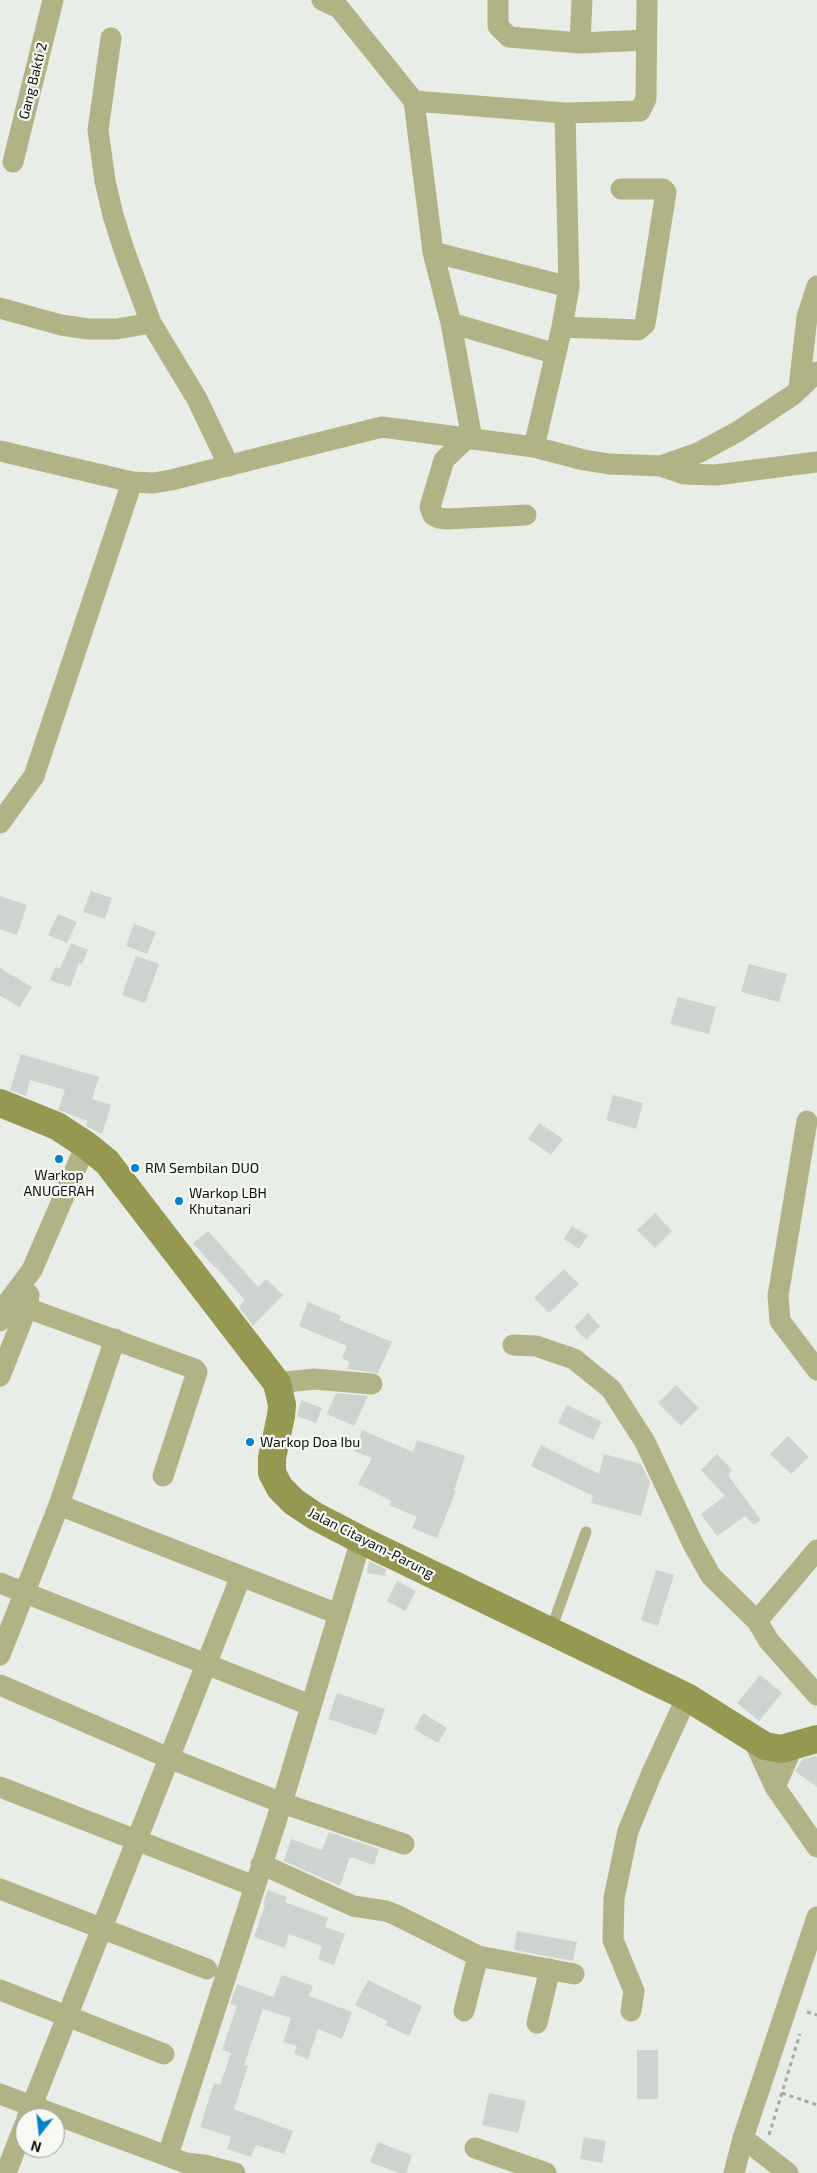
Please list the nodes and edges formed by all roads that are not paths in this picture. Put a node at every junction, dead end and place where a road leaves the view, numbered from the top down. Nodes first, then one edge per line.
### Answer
1 (53, 0) edge
2 (498, 0) edge
3 (582, 0) edge
4 (647, 0) edge
5 (335, 3) edge
6 (111, 38) dead end
7 (646, 40) junction
8 (580, 43) junction
9 (414, 101) junction
10 (565, 113) junction
11 (12, 162) dead end
12 (621, 188) dead end
13 (433, 252) junction
14 (817, 286) edge
15 (569, 287) junction
16 (0, 308) edge
17 (151, 323) junction
18 (451, 324) junction
19 (562, 327) junction
20 (556, 354) junction
21 (817, 372) edge
22 (799, 388) junction
23 (464, 443) junction
24 (534, 447) junction
25 (0, 451) edge
26 (817, 462) edge
27 (229, 466) junction
28 (661, 466) junction
29 (132, 482) junction
30 (526, 515) dead end
31 (0, 823) edge
32 (0, 1103) edge
33 (807, 1121) dead end
34 (86, 1145) junction
35 (32, 1270) junction
36 (27, 1308) junction
37 (0, 1321) edge
38 (115, 1339) junction
39 (513, 1345) dead end
40 (817, 1370) edge
41 (0, 1376) edge
42 (277, 1383) junction
43 (372, 1384) dead end
44 (163, 1476) dead end
45 (58, 1505) junction
46 (586, 1532) dead end
47 (361, 1540) junction
48 (817, 1550) edge
49 (241, 1576) junction
50 (0, 1583) edge
51 (24, 1594) junction
52 (338, 1614) junction
53 (757, 1621) junction
54 (551, 1630) junction
55 (0, 1655) edge
56 (206, 1664) junction
57 (0, 1684) edge
58 (817, 1695) edge
59 (687, 1697) junction
60 (310, 1705) junction
61 (753, 1739) junction
62 (805, 1743) edge
63 (169, 1758) junction
64 (0, 1787) edge
65 (775, 1787) junction
66 (282, 1803) junction
67 (136, 1840) junction
68 (404, 1844) dead end
69 (817, 1847) edge
70 (261, 1864) junction
71 (254, 1886) junction
72 (0, 1889) edge
73 (817, 1916) edge
74 (101, 1929) junction
75 (478, 1956) junction
76 (207, 1969) dead end
77 (550, 1970) junction
78 (574, 1974) dead end
79 (0, 1990) edge
80 (464, 2011) dead end
81 (631, 2011) dead end
82 (67, 2016) junction
83 (538, 2023) dead end
84 (164, 2054) dead end
85 (0, 2094) edge
86 (18, 2108) edge
87 (31, 2108) edge
88 (65, 2126) edge
89 (743, 2138) junction
90 (475, 2148) dead end
91 (15, 2150) edge
92 (168, 2155) junction
93 (202, 2169) edge
94 (6, 2173) edge
95 (235, 2173) edge
96 (546, 2173) edge
97 (734, 2173) edge
98 (788, 2173) edge

1 - 11 street, Gang Bakti 2
2 - 8 street
3 - 8 street
4 - 7 street
5 - 9 street
6 - 17 street
7 - 8 street
7 - 10 street
9 - 10 street
9 - 13 street
10 - 15 street
12 - 19 street
13 - 15 street
13 - 18 street
14 - 22 street
15 - 19 street
16 - 17 street
17 - 27 street
18 - 20 street
18 - 23 street
19 - 20 street
20 - 24 street
21 - 22 street
22 - 28 street
23 - 24 street
23 - 27 street
23 - 30 street
24 - 28 street
25 - 29 street
26 - 28 street
27 - 29 street
29 - 31 street
32 - 34 street, Jalan Citayam-Parung
33 - 40 street
34 - 35 street
34 - 42 street, Jalan Citayam-Parung
35 - 36 street
35 - 37 street
36 - 38 street
36 - 41 street
38 - 44 street
38 - 45 street
39 - 53 street
42 - 43 street
42 - 47 street, Jalan Citayam-Parung
45 - 49 street
45 - 51 street
46 - 54 lane
47 - 52 street
47 - 54 street, Jalan Citayam-Parung
48 - 53 street
49 - 52 street
49 - 56 street
50 - 51 street
51 - 55 street
51 - 56 street
52 - 60 street
53 - 58 street
54 - 59 street, Jalan Citayam-Parung
56 - 60 street
56 - 63 street
57 - 63 street
59 - 61 street, Jalan Citayam-Parung
59 - 81 street
60 - 66 street
61 - 62 street, Jalan Citayam-Parung
61 - 65 street
62 - 65 street
63 - 66 street
63 - 67 street
64 - 67 street
65 - 69 street
66 - 68 street
66 - 70 street
67 - 71 street
67 - 74 street
70 - 71 street
70 - 75 street
71 - 92 street
72 - 74 street
73 - 89 street
74 - 76 street
74 - 82 street
75 - 77 street
75 - 80 street
77 - 78 street
77 - 83 street
79 - 82 street
82 - 84 street
82 - 87 street
85 - 86 street
88 - 92 street
89 - 97 street
89 - 98 street
90 - 96 street
91 - 94 street
92 - 93 street
93 - 95 street

